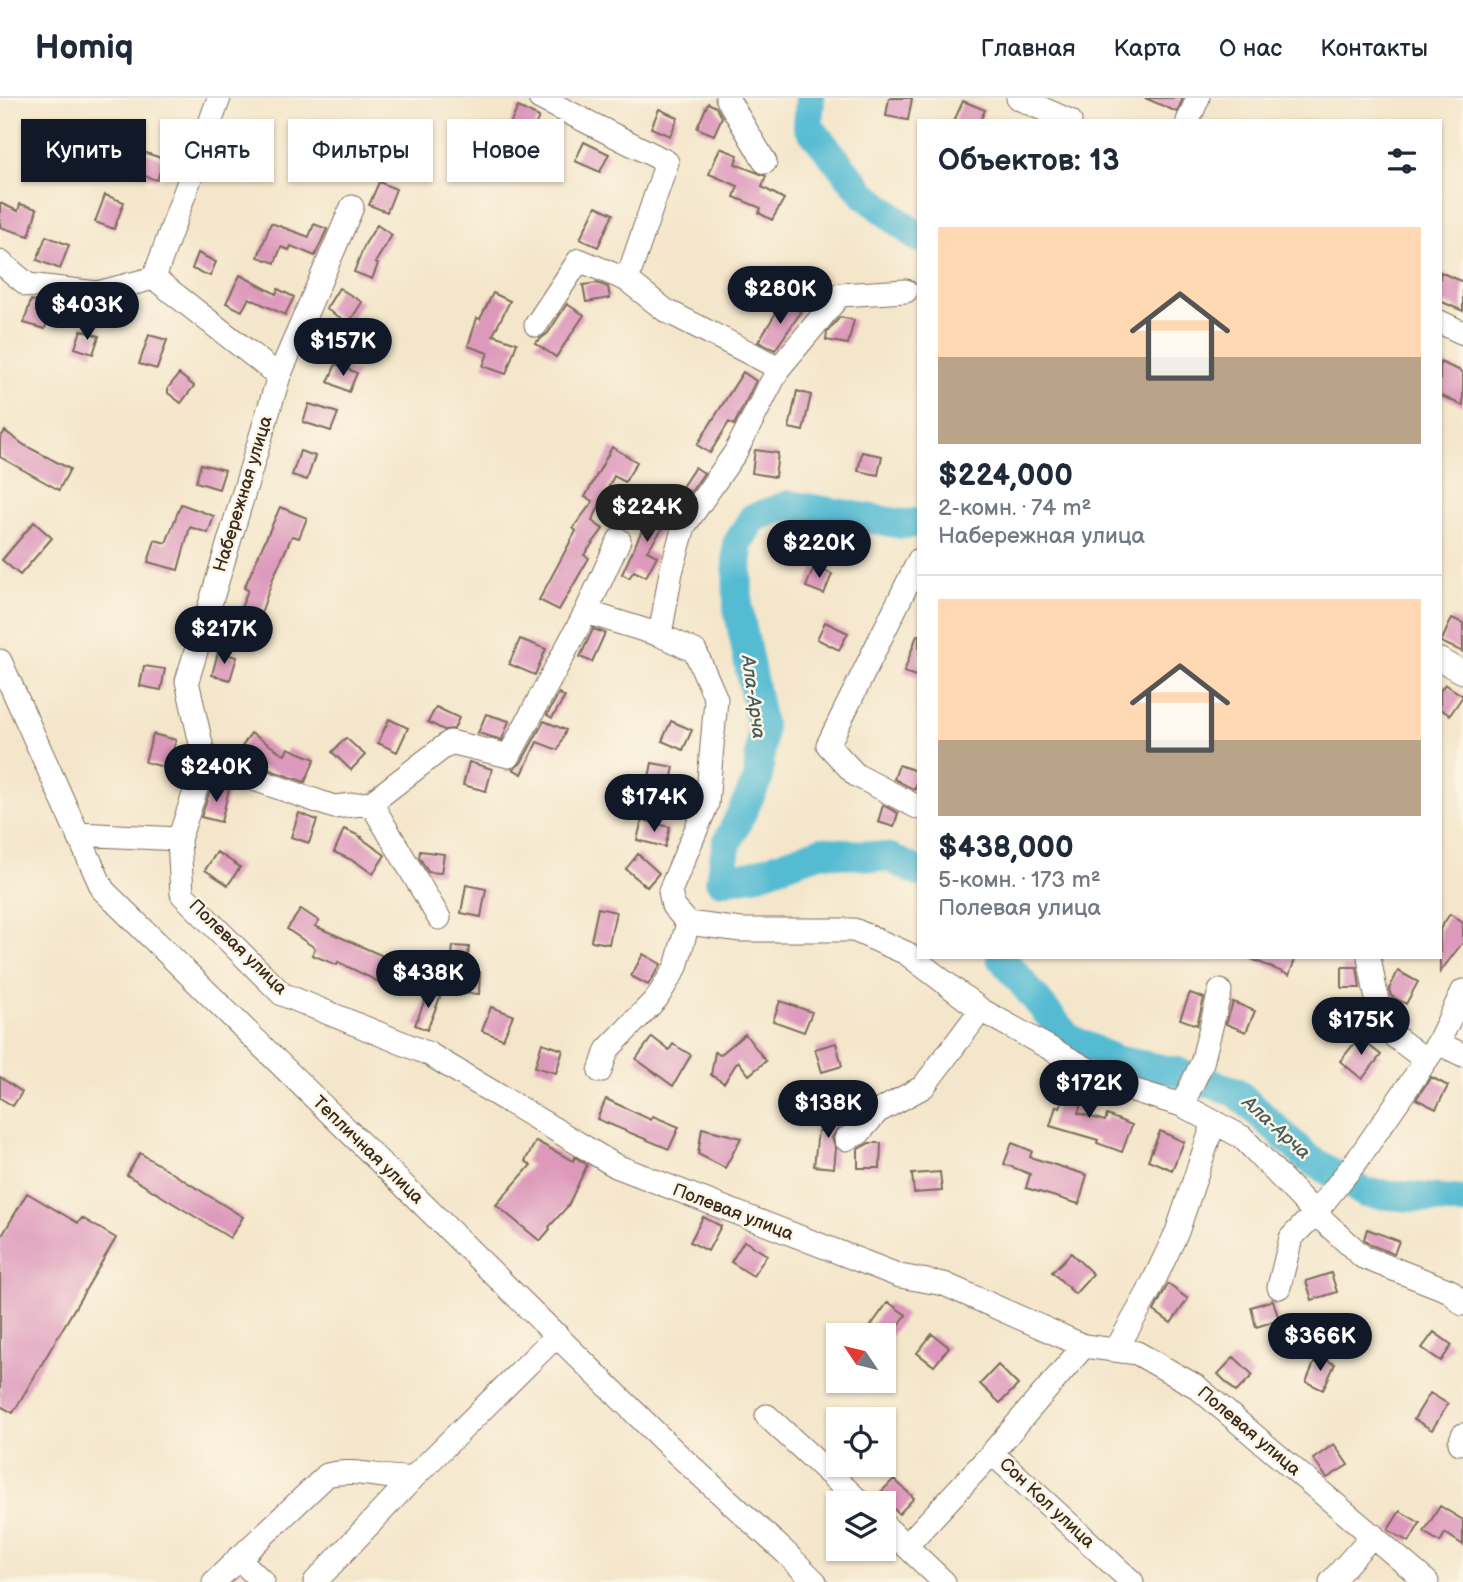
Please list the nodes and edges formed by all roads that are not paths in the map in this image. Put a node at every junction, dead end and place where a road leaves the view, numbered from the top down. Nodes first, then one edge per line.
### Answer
1 (219, 98) edge
2 (540, 98) edge
3 (727, 98) edge
4 (1018, 98) edge
5 (1198, 98) edge
6 (1043, 116) edge
7 (1189, 119) edge
8 (765, 163) dead end
9 (352, 206) dead end
10 (0, 262) edge
11 (154, 278) junction
12 (627, 280) junction
13 (906, 291) dead end
14 (1442, 323) edge
15 (536, 325) dead end
16 (1463, 333) edge
17 (779, 368) junction
18 (279, 376) junction
19 (619, 540) dead end
20 (917, 564) edge
21 (586, 612) junction
22 (660, 635) junction
23 (0, 661) edge
24 (1442, 661) edge
25 (1463, 672) edge
26 (205, 762) junction
27 (371, 803) junction
28 (917, 807) edge
29 (78, 834) junction
30 (179, 839) junction
31 (439, 918) dead end
32 (688, 923) junction
33 (1368, 959) edge
34 (1220, 991) dead end
35 (1463, 991) edge
36 (981, 1010) junction
37 (1432, 1052) junction
38 (1463, 1055) edge
39 (600, 1071) dead end
40 (1182, 1105) junction
41 (1214, 1122) junction
42 (846, 1139) dead end
43 (1315, 1213) junction
44 (1279, 1287) dead end
45 (1459, 1290) edge
46 (557, 1335) junction
47 (1084, 1346) junction
48 (1116, 1350) junction
49 (767, 1416) dead end
50 (992, 1452) junction
51 (413, 1478) junction
52 (848, 1491) edge
53 (1373, 1535) junction
54 (896, 1536) edge
55 (906, 1546) junction
56 (237, 1558) junction
57 (214, 1582) edge
58 (263, 1582) edge
59 (315, 1582) edge
60 (815, 1582) edge
61 (943, 1582) edge
62 (1132, 1582) edge
63 (1331, 1582) edge
64 (1427, 1582) edge

1 - 11 street
2 - 12 street
3 - 8 street
4 - 6 street
5 - 7 street
9 - 18 street, Набережная улица
10 - 11 street
11 - 18 street
12 - 15 street
12 - 17 street
13 - 17 street
14 - 16 street
17 - 22 street
18 - 26 street, Набережная улица
19 - 21 street
20 - 28 street
21 - 22 street
21 - 27 street
22 - 32 street
23 - 29 street, Тепличная улица
24 - 25 street
26 - 27 street
26 - 30 street
27 - 31 street
29 - 30 street
29 - 46 street, Тепличная улица
30 - 47 street, Полевая улица
32 - 36 street
32 - 39 street
33 - 37 street
34 - 40 street
35 - 37 street
36 - 40 street
36 - 42 street
37 - 38 street
37 - 43 street
40 - 41 street
41 - 43 street
41 - 48 street
43 - 44 street
43 - 45 street
46 - 51 street
46 - 60 street, Тепличная улица
47 - 48 street, Полевая улица
47 - 50 street, Сон Кол улица
48 - 53 street, Полевая улица
49 - 52 street
50 - 55 street, Сон Кол улица
50 - 62 street, Сон Кол улица
51 - 56 street
51 - 59 street
53 - 63 street
53 - 64 street, Полевая улица
54 - 55 street
55 - 61 street
56 - 57 street
56 - 58 street

